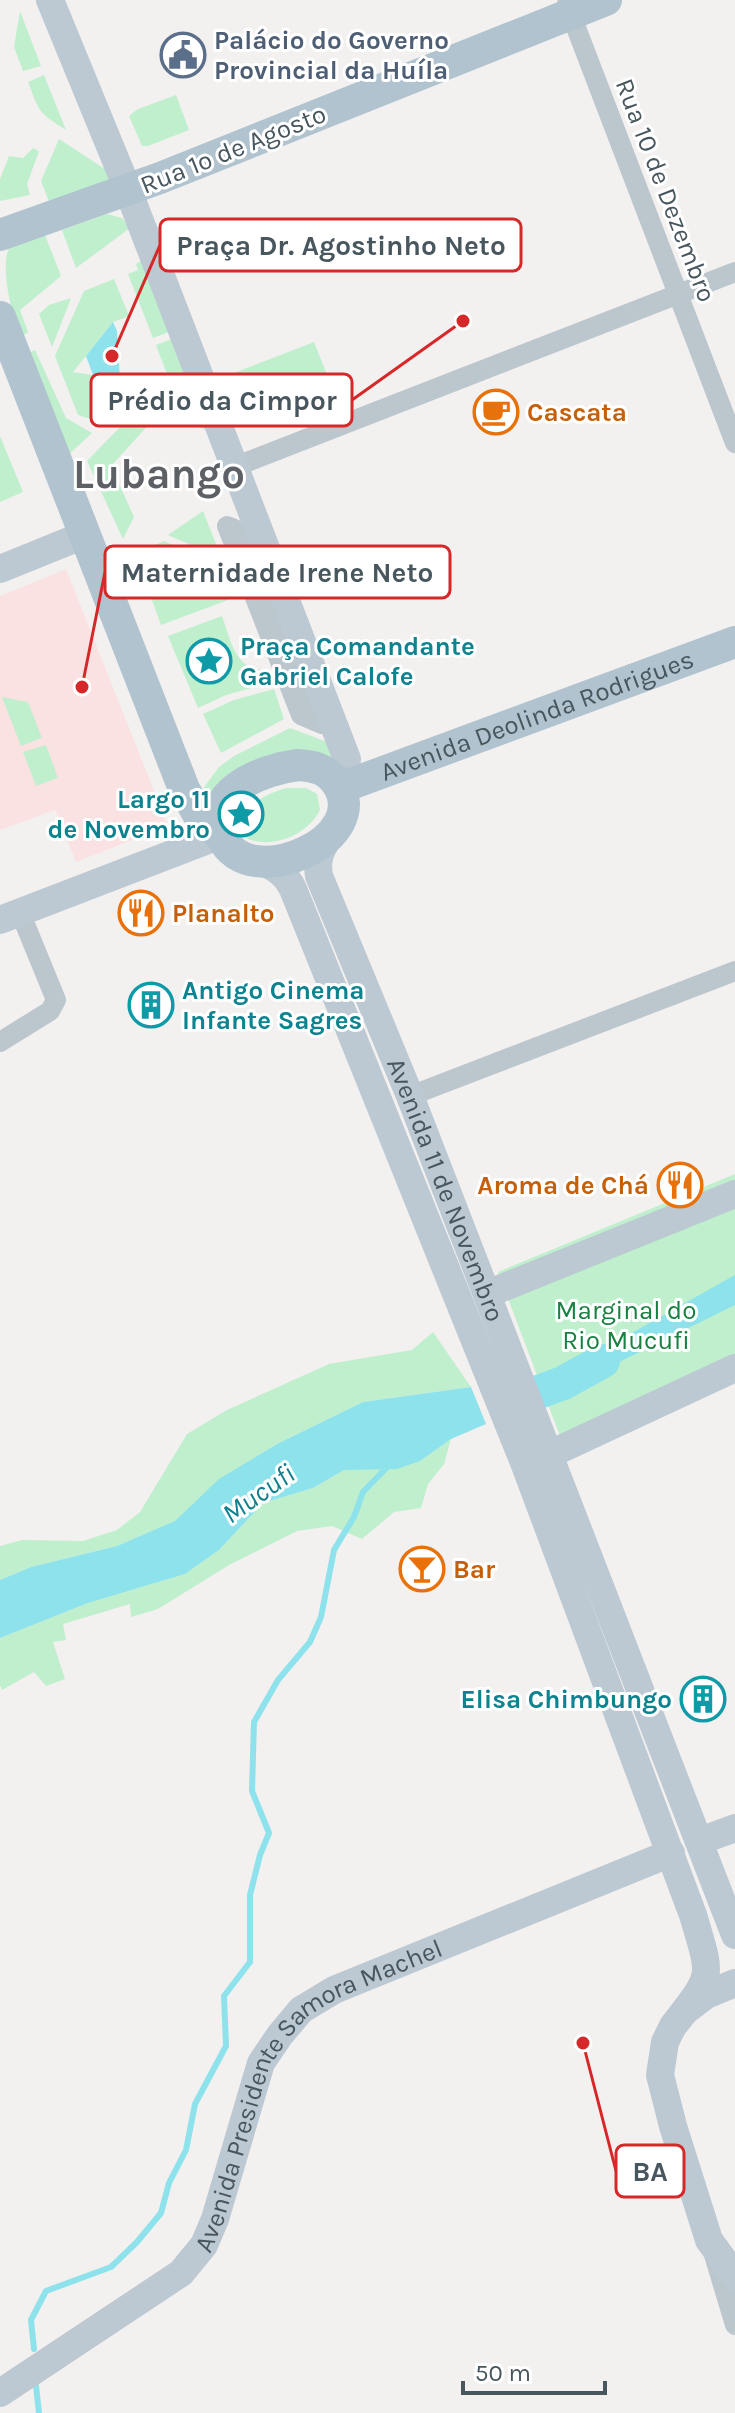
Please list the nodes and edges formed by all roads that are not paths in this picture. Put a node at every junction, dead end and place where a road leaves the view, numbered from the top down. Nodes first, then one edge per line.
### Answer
1 (50, 0) edge
2 (606, 0) edge
3 (568, 7) edge
4 (128, 190) junction
5 (0, 235) edge
6 (735, 272) edge
7 (678, 294) junction
8 (0, 317) edge
9 (735, 443) edge
10 (234, 467) junction
11 (81, 526) junction
12 (227, 526) joint
13 (0, 548) edge
14 (0, 569) edge
15 (735, 642) edge
16 (340, 788) junction
17 (221, 835) junction
18 (330, 835) junction
19 (261, 861) junction
20 (10, 916) edge
21 (735, 971) edge
22 (0, 1042) edge
23 (410, 1096) junction
24 (735, 1194) edge
25 (487, 1294) junction
26 (500, 1367) junction
27 (735, 1368) edge
28 (538, 1460) junction
29 (735, 1828) edge
30 (700, 1841) junction
31 (671, 1853) junction
32 (735, 1935) edge
33 (735, 1983) edge
34 (673, 2026) junction
35 (709, 2240) junction
36 (735, 2276) edge
37 (735, 2325) edge
38 (0, 2393) edge

1 - 4 street
2 - 3 main road, Rua 1º de Agosto
3 - 4 main road, Rua 1º de Agosto
3 - 7 street, Rua 10 de Dezembro
4 - 5 main road, Rua 1º de Agosto
4 - 10 street
6 - 7 street
7 - 9 street, Rua 10 de Dezembro
7 - 10 street
8 - 11 main road
10 - 16 street
11 - 13 street
11 - 14 street
11 - 17 main road
12 - 12 street
15 - 16 main road, Avenida Deolinda Rodrigues
16 - 17 main road
16 - 18 main road
17 - 19 main road
17 - 20 street
18 - 19 main road
18 - 23 street, Avenida 11 de Novembro
19 - 26 street, Avenida 11 de Novembro
20 - 22 street
21 - 23 street
23 - 25 street, Avenida 11 de Novembro
24 - 25 street
25 - 26 street, Avenida 11 de Novembro
26 - 28 street, Avenida 11 de Novembro
27 - 28 street
28 - 30 street, Avenida 11 de Novembro
28 - 31 street, Avenida 11 de Novembro
29 - 30 street
30 - 31 street
30 - 32 street, Avenida 11 de Novembro
31 - 34 street, Avenida 11 de Novembro
31 - 38 street, Avenida Presidente Samora Machel
33 - 34 street
34 - 35 street
35 - 36 street
35 - 37 street

